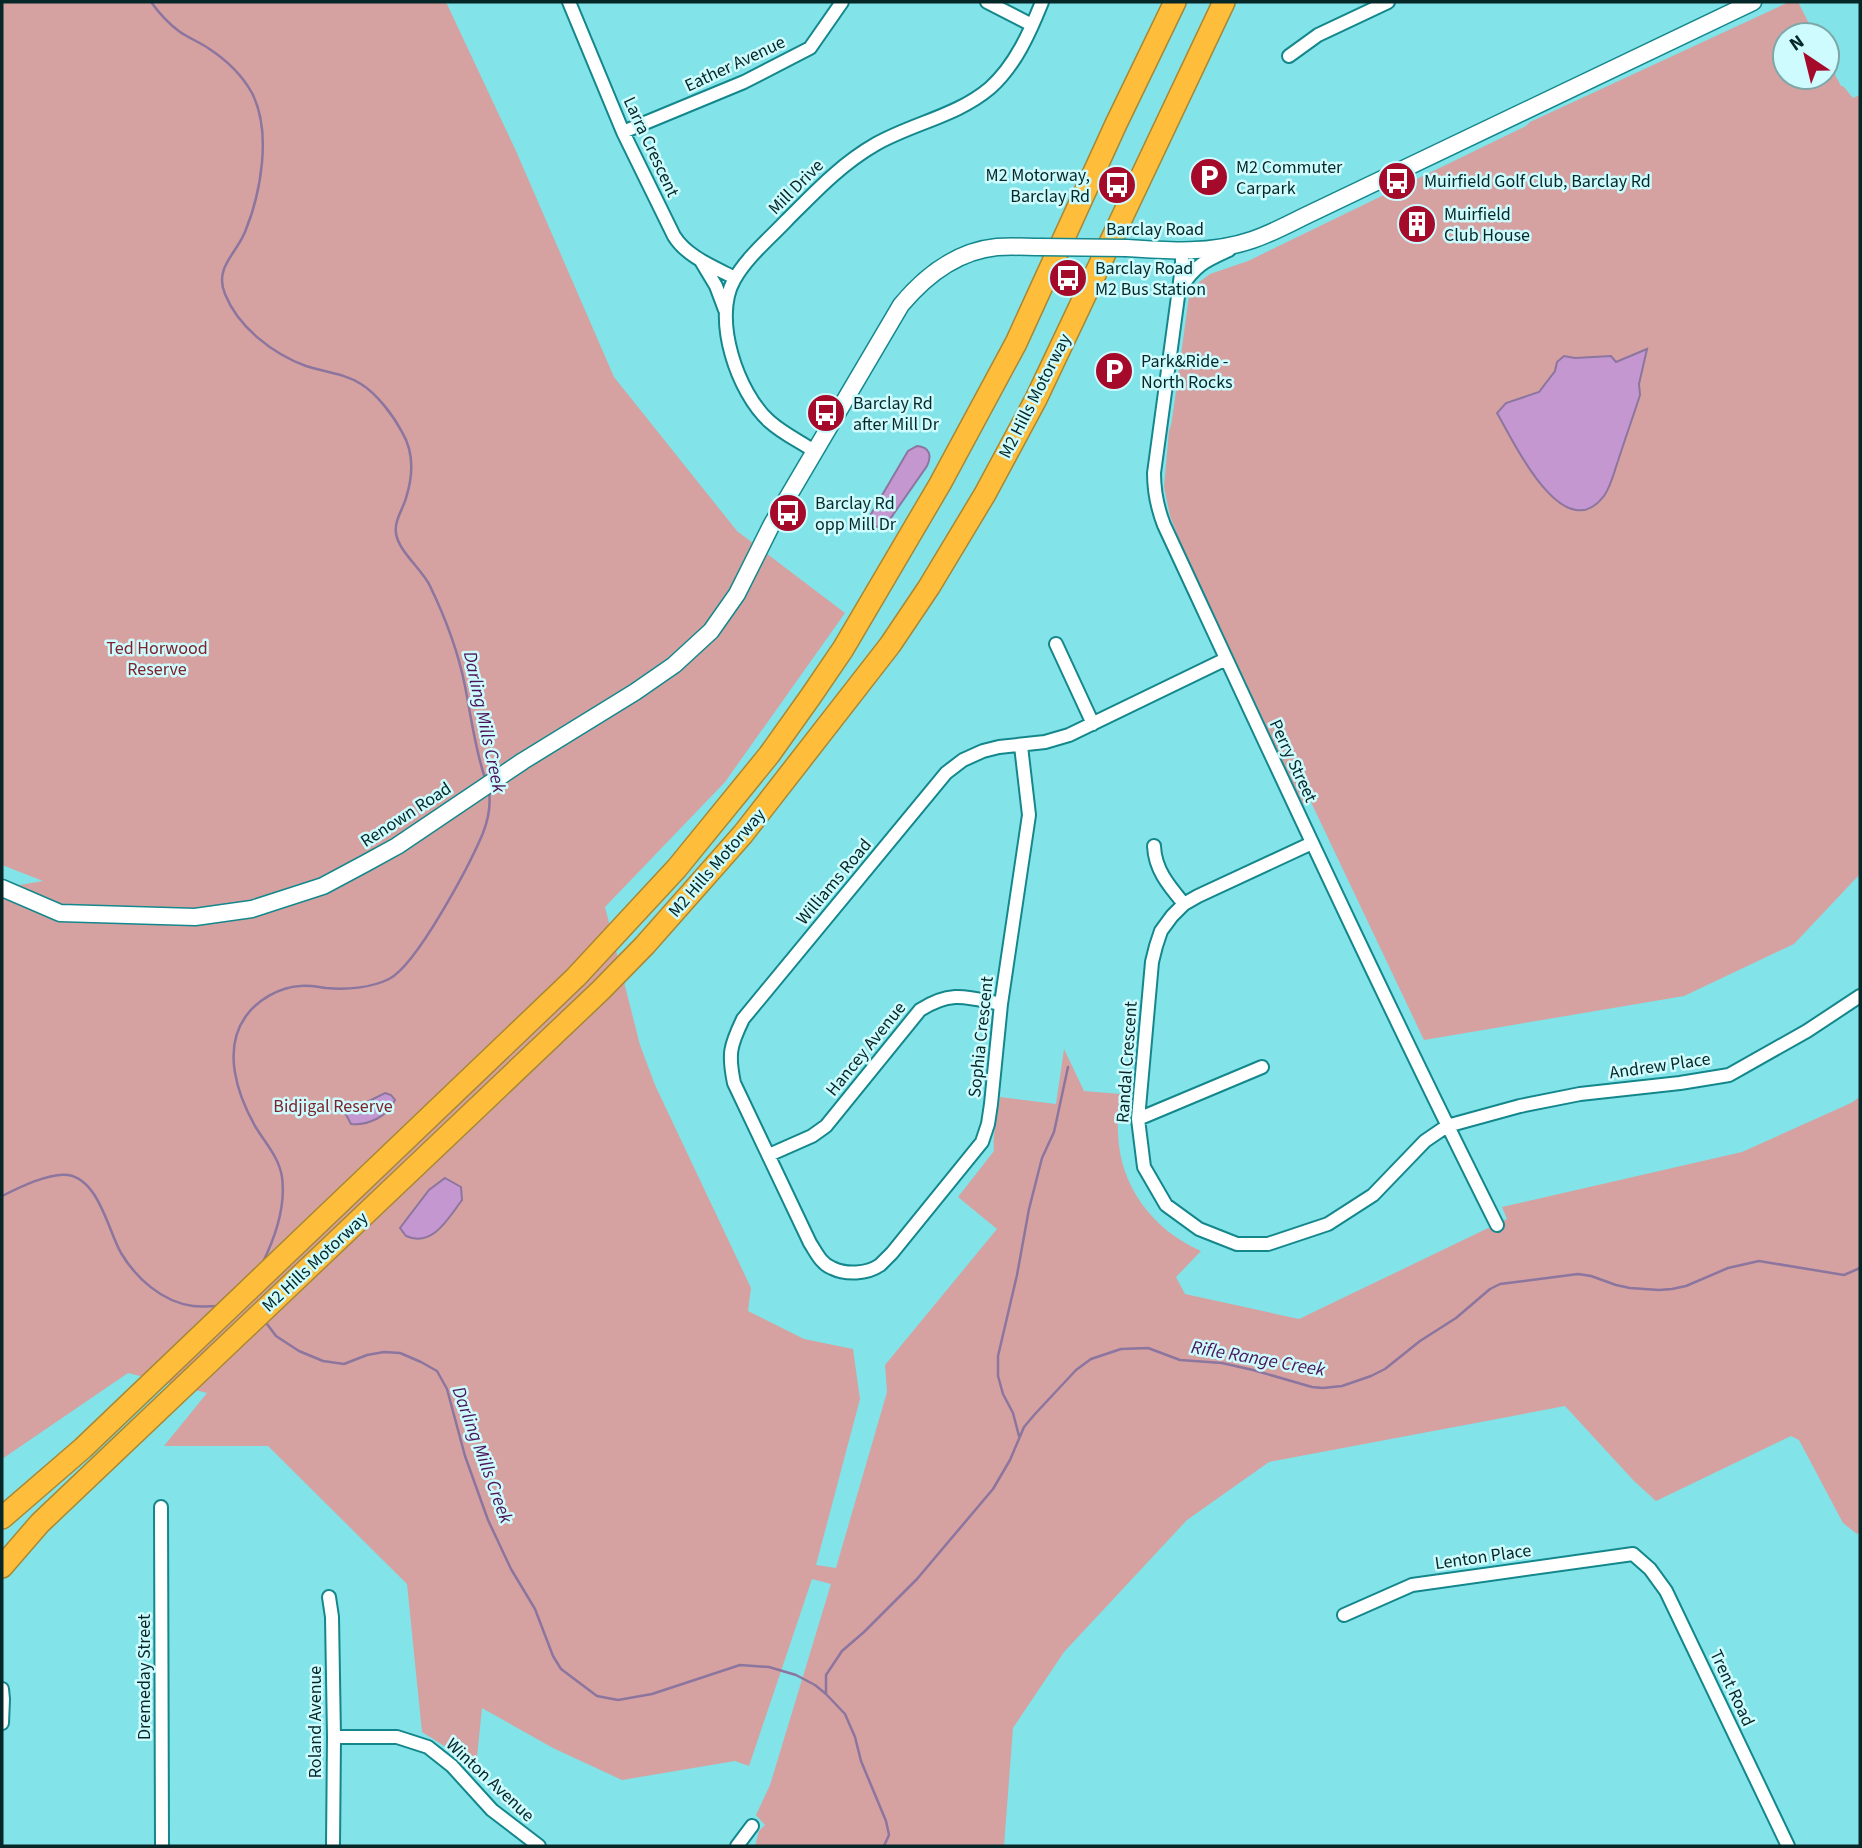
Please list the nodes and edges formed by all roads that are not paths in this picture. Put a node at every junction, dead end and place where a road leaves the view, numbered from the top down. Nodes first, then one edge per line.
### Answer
1 (569, 2) edge
2 (842, 2) edge
3 (988, 2) edge
4 (1042, 2) edge
5 (1175, 2) edge
6 (1224, 2) edge
7 (1388, 2) edge
8 (1753, 2) edge
9 (1032, 25) junction
10 (1289, 56) dead end
11 (623, 132) junction
12 (1252, 240) junction
13 (1182, 251) junction
14 (699, 258) junction
15 (735, 278) junction
16 (1179, 291) junction
17 (725, 310) junction
18 (814, 451) junction
19 (753, 560) joint
20 (1056, 645) dead end
21 (1226, 659) junction
22 (1093, 724) junction
23 (1021, 746) junction
24 (1312, 843) junction
25 (1154, 846) dead end
26 (2, 888) edge
27 (1184, 904) junction
28 (1860, 996) edge
29 (1001, 1004) junction
30 (1262, 1067) dead end
31 (1138, 1119) junction
32 (1447, 1126) junction
33 (769, 1155) junction
34 (1497, 1225) dead end
35 (850, 1273) joint
36 (77, 1488) junction
37 (161, 1507) dead end
38 (2, 1518) edge
39 (1633, 1554) joint
40 (2, 1567) edge
41 (2, 1579) edge
42 (329, 1597) dead end
43 (1344, 1615) dead end
44 (2, 1689) edge
45 (2, 1723) edge
46 (334, 1737) junction
47 (751, 1826) dead end
48 (162, 1846) edge
49 (333, 1846) edge
50 (539, 1846) edge
51 (737, 1846) edge
52 (1787, 1846) edge

1 - 11 street, Larra Crescent
2 - 11 street, Eather Avenue
3 - 9 street
4 - 9 street, Mill Drive
5 - 38 highway, M2 Hills Motorway
6 - 36 highway, M2 Hills Motorway
7 - 10 street
8 - 12 main road, Barclay Road
9 - 15 street, Mill Drive
11 - 14 street, Larra Crescent
12 - 13 main road, Barclay Road
12 - 16 street
13 - 16 street, Perry Street
13 - 18 main road, Barclay Road, bridge
14 - 15 street, Larra Crescent
14 - 17 street
15 - 17 street, Mill Drive
16 - 21 street, Perry Street
17 - 18 street, Mill Drive
18 - 19 main road, Barclay Road
19 - 26 main road, Renown Road
20 - 22 street
21 - 22 street, Williams Road
21 - 24 street, Perry Street
22 - 23 street, Williams Road
23 - 29 street, Sophia Crescent
23 - 33 street, Williams Road
24 - 27 street, Randal Crescent
24 - 32 street, Perry Street
25 - 27 street
27 - 31 street, Randal Crescent
28 - 32 street, Andrew Place
29 - 33 street, Hancey Avenue
29 - 35 street, Sophia Crescent
30 - 31 street
31 - 32 street, Randal Crescent
32 - 34 street, Perry Street
33 - 35 street, Williams Road
36 - 40 highway, M2 Hills Motorway
36 - 41 highway
37 - 48 street, Dremeday Street
39 - 43 street, Lenton Place
39 - 52 street, Trent Road
42 - 46 street, Roland Avenue
44 - 45 street
46 - 49 street, Roland Avenue
46 - 50 street, Winton Avenue
47 - 51 street

